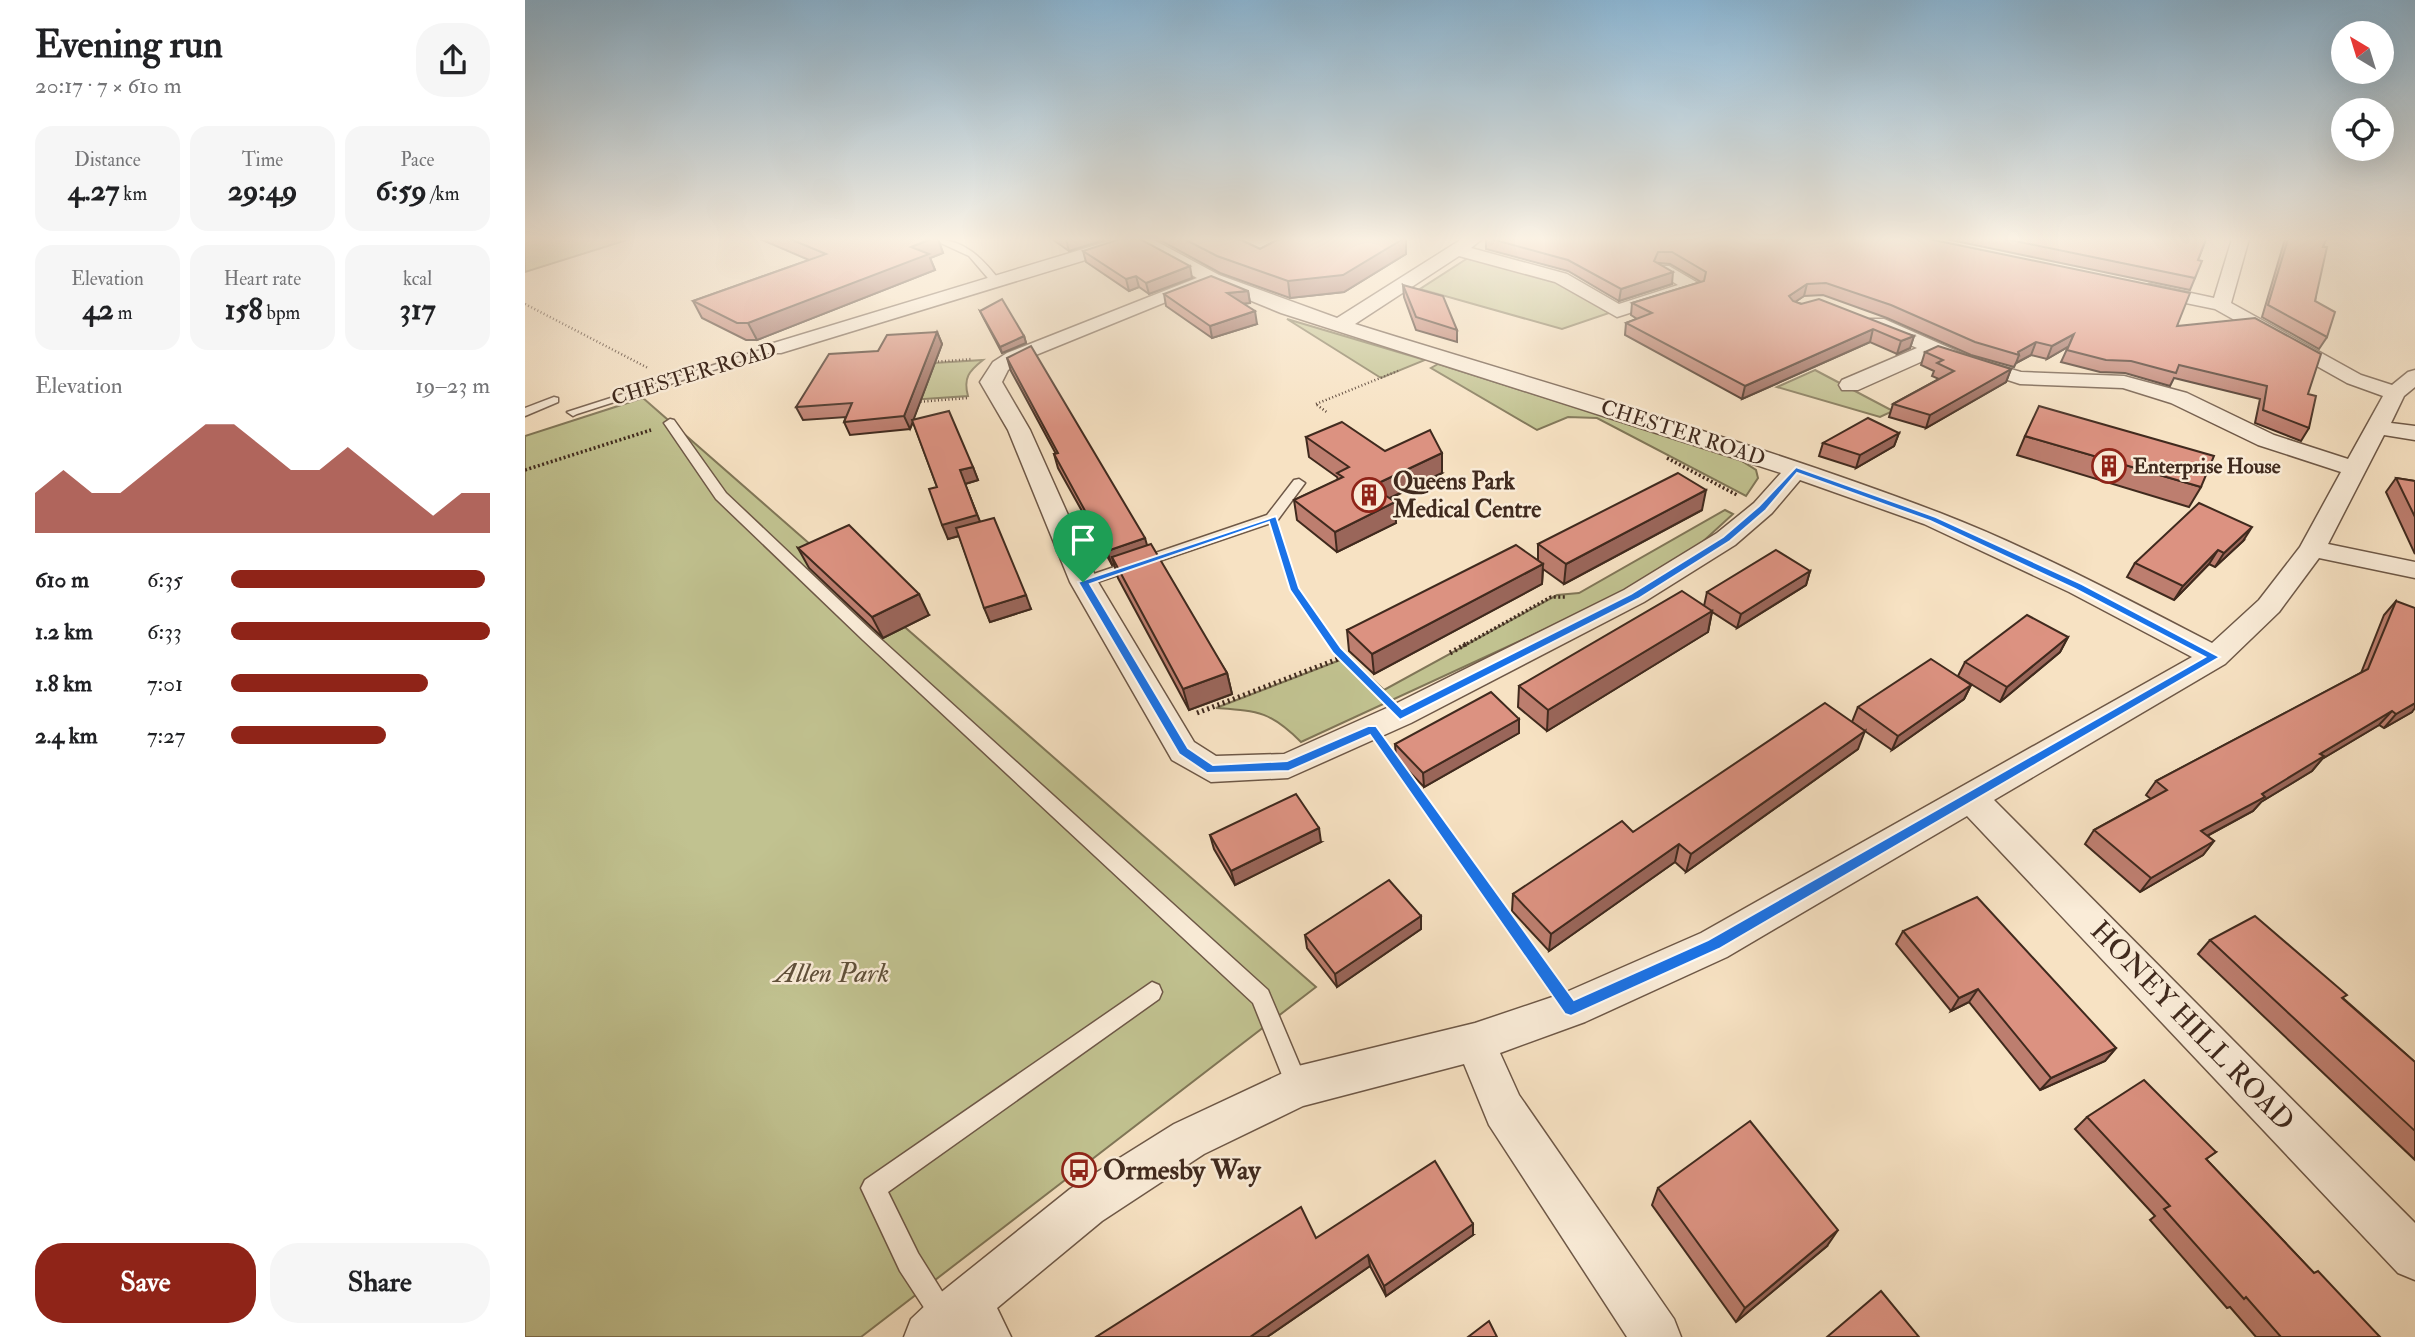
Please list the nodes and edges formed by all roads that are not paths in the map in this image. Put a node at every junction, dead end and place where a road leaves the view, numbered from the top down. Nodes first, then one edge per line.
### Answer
1 (932, 301) edge
2 (1156, 301) edge
3 (1269, 301) edge
4 (1377, 301) edge
5 (1601, 301) edge
6 (1647, 301) edge
7 (2204, 301) edge
8 (2222, 301) edge
9 (2221, 305) junction
10 (1853, 315) edge
11 (1342, 324) junction
12 (774, 349) joint
13 (1933, 349) junction
14 (2415, 376) edge
15 (1850, 385) dead end
16 (2395, 393) junction
17 (554, 400) dead end
18 (525, 412) edge
19 (573, 412) dead end
20 (670, 424) road end
21 (2375, 427) junction
22 (2415, 433) edge
23 (2354, 468) junction
24 (1796, 470) junction
25 (1299, 483) dead end
26 (2312, 549) junction
27 (2415, 570) edge
28 (1083, 582) junction
29 (2214, 657) junction
30 (1969, 796) junction
31 (1152, 992) dead end
32 (1475, 1042) junction
33 (1299, 1087) junction
34 (2415, 1256) edge
35 (957, 1324) edge
36 (1656, 1337) edge

1 - 12 street, CHESTER ROAD
2 - 28 street
3 - 11 street, CHESTER ROAD
4 - 11 street
5 - 6 street
7 - 9 street
8 - 9 street
9 - 16 street
10 - 13 street
11 - 24 street, CHESTER ROAD
12 - 19 lane, CHESTER ROAD
13 - 15 street
13 - 23 street
14 - 16 street
16 - 21 street
17 - 18 lane
20 - 33 lane
21 - 22 street
21 - 23 street
23 - 26 street
24 - 28 street
24 - 29 street, CHESTER ROAD
25 - 28 lane
26 - 27 street
26 - 29 street
29 - 30 street
30 - 32 street
30 - 34 street, HONEY HILL ROAD
31 - 35 lane
32 - 33 street
32 - 36 street
33 - 35 street

